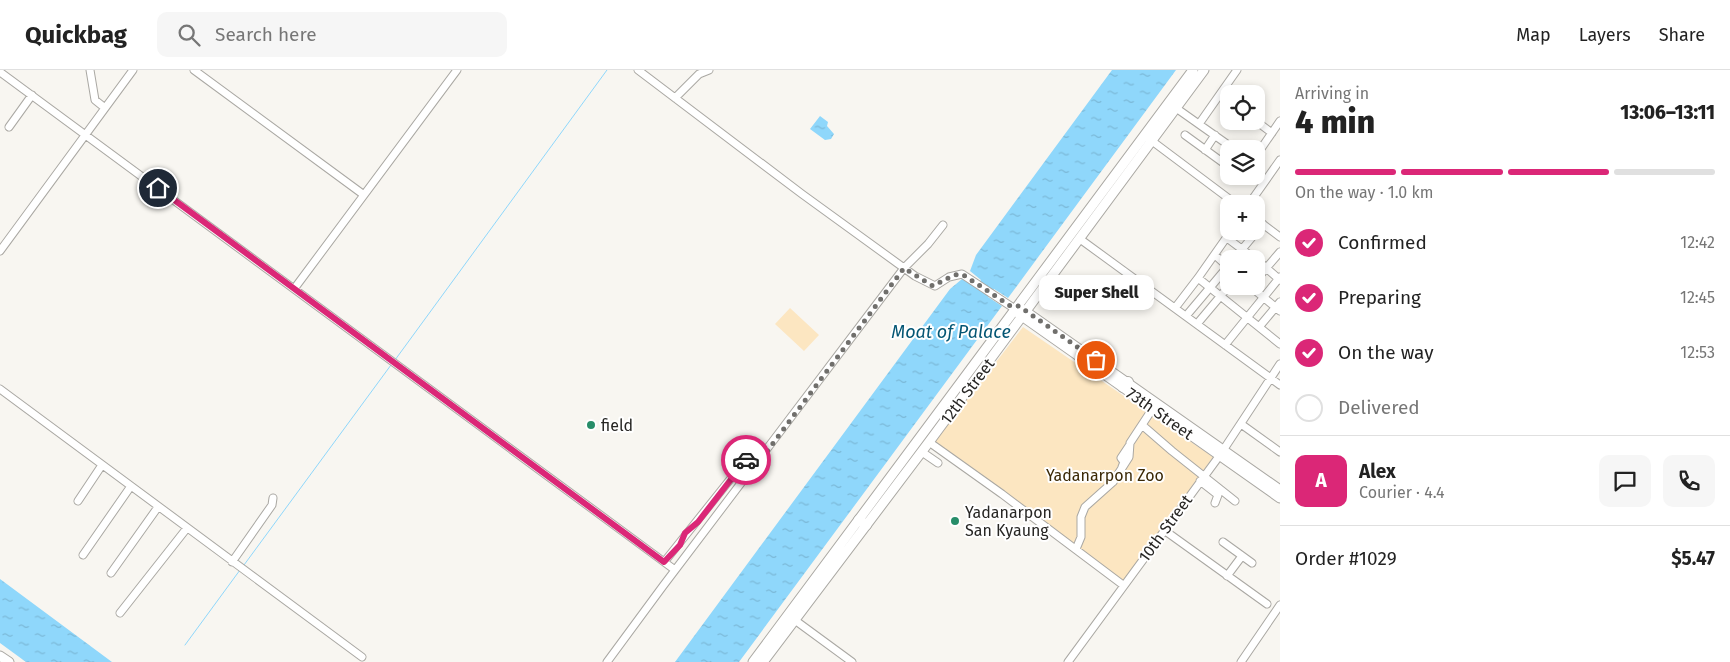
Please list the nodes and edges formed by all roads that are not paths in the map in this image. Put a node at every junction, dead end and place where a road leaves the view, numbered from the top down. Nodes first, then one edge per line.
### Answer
1 (90, 70) edge
2 (133, 70) edge
3 (194, 70) edge
4 (458, 70) edge
5 (638, 70) edge
6 (709, 70) edge
7 (1193, 70) edge
8 (1204, 70) edge
9 (1237, 70) edge
10 (0, 72) edge
11 (675, 98) junction
12 (28, 101) junction
13 (105, 108) junction
14 (1176, 108) junction
15 (1280, 121) edge
16 (1199, 124) junction
17 (8, 127) dead end
18 (1265, 128) edge
19 (1272, 133) junction
20 (86, 135) junction
21 (1185, 135) dead end
22 (1215, 135) junction
23 (1148, 139) junction
24 (1222, 140) edge
25 (1265, 143) edge
26 (1205, 150) junction
27 (1220, 161) edge
28 (1279, 165) edge
29 (364, 195) junction
30 (1224, 195) edge
31 (1256, 195) edge
32 (942, 225) dead end
33 (1265, 226) edge
34 (1280, 237) edge
35 (1080, 239) junction
36 (1225, 240) edge
37 (1235, 240) edge
38 (1250, 240) edge
39 (1243, 249) joint
40 (0, 251) edge
41 (1280, 252) edge
42 (1215, 256) junction
43 (1220, 260) edge
44 (904, 268) junction
45 (1266, 268) joint
46 (1220, 276) edge
47 (1198, 278) junction
48 (1279, 278) edge
49 (1211, 287) junction
50 (294, 289) junction
51 (1221, 296) junction
52 (1263, 296) junction
53 (1278, 307) edge
54 (1175, 308) junction
55 (1016, 309) junction
56 (1186, 316) junction
57 (1247, 317) junction
58 (1197, 324) junction
59 (1259, 327) junction
60 (1224, 344) junction
61 (1280, 344) edge
62 (1280, 364) edge
63 (1271, 378) junction
64 (1280, 385) edge
65 (0, 389) edge
66 (1155, 406) junction
67 (1142, 425) junction
68 (1239, 428) junction
69 (929, 442) junction
70 (922, 452) junction
71 (1221, 452) junction
72 (1280, 452) edge
73 (762, 458) junction
74 (938, 463) dead end
75 (102, 465) junction
76 (1202, 478) junction
77 (131, 486) junction
78 (1280, 490) edge
79 (719, 494) junction
80 (273, 498) dead end
81 (1280, 498) edge
82 (78, 501) dead end
83 (729, 501) junction
84 (1236, 501) dead end
85 (1215, 503) dead end
86 (158, 507) junction
87 (862, 522) junction
88 (187, 528) junction
89 (1164, 530) junction
90 (1223, 542) dead end
91 (1076, 549) junction
92 (83, 554) dead end
93 (1242, 556) junction
94 (232, 562) junction
95 (664, 562) junction
96 (1252, 563) dead end
97 (675, 570) junction
98 (111, 573) dead end
99 (1227, 576) junction
100 (1123, 585) junction
101 (1267, 604) dead end
102 (1280, 605) edge
103 (120, 613) dead end
104 (791, 617) junction
105 (0, 656) edge
106 (362, 658) dead end
107 (9, 662) edge
108 (607, 662) edge
109 (753, 662) edge
110 (763, 662) edge
111 (852, 662) edge
112 (1068, 662) edge
113 (1241, 662) edge

1 - 13 street
2 - 13 street
3 - 29 street
4 - 29 street
5 - 11 street
6 - 11 street
7 - 23 main road, 12th Street
8 - 14 main road, 12th Street
9 - 16 street
10 - 12 street
11 - 44 street
12 - 17 street
12 - 20 street
13 - 20 street
14 - 16 street
14 - 23 main road, 12th Street
15 - 19 street
16 - 22 street
18 - 19 street
19 - 25 street
20 - 40 street
20 - 50 street
21 - 26 street
22 - 24 street
22 - 26 street
23 - 30 street
23 - 35 main road, 12th Street
23 - 55 main road, 12th Street
26 - 27 street
28 - 31 street
29 - 50 street
32 - 44 street
33 - 34 street
35 - 54 street
35 - 55 main road, 12th Street
36 - 42 street
37 - 39 street
38 - 39 street
41 - 45 street
42 - 43 street
42 - 47 street
44 - 55 street
44 - 73 street
45 - 48 street
46 - 49 street
47 - 49 street
47 - 54 street
48 - 52 street
49 - 51 street
49 - 56 street
50 - 95 street
51 - 57 street
51 - 58 street
52 - 53 street
52 - 57 street
53 - 59 street
54 - 56 street
55 - 66 main road, 73th Street
55 - 69 main road, 12th Street
55 - 87 main road, 12th Street
56 - 58 street
57 - 59 street
57 - 60 street
58 - 60 street
59 - 61 street
60 - 63 street
62 - 63 street, 10th Street
63 - 64 street
63 - 68 street, 10th Street
65 - 75 street
66 - 67 street
66 - 71 main road, 73th Street
67 - 76 street
67 - 91 street
68 - 71 street, 10th Street
68 - 72 street
69 - 70 main road, 12th Street
69 - 91 street
70 - 74 street
70 - 87 main road, 12th Street
71 - 76 street, 10th Street
71 - 78 main road, 73th Street
71 - 81 main road, 73th Street
73 - 79 street
73 - 83 street
75 - 77 street
75 - 82 street
76 - 84 street
76 - 85 street
76 - 89 street, 10th Street
77 - 86 street
77 - 92 street
79 - 83 street
79 - 95 street
80 - 94 street
83 - 97 street
86 - 88 street
86 - 98 street
87 - 104 main road, 12th Street
88 - 94 street
88 - 103 street
89 - 99 street
89 - 100 street, 10th Street
90 - 93 street
91 - 100 street
93 - 96 street
93 - 99 street
94 - 106 street
95 - 97 street
97 - 108 street
99 - 101 street
100 - 112 street, 10th Street
102 - 113 street
104 - 109 main road, 12th Street
104 - 110 main road, 12th Street
104 - 111 street
105 - 107 main road

